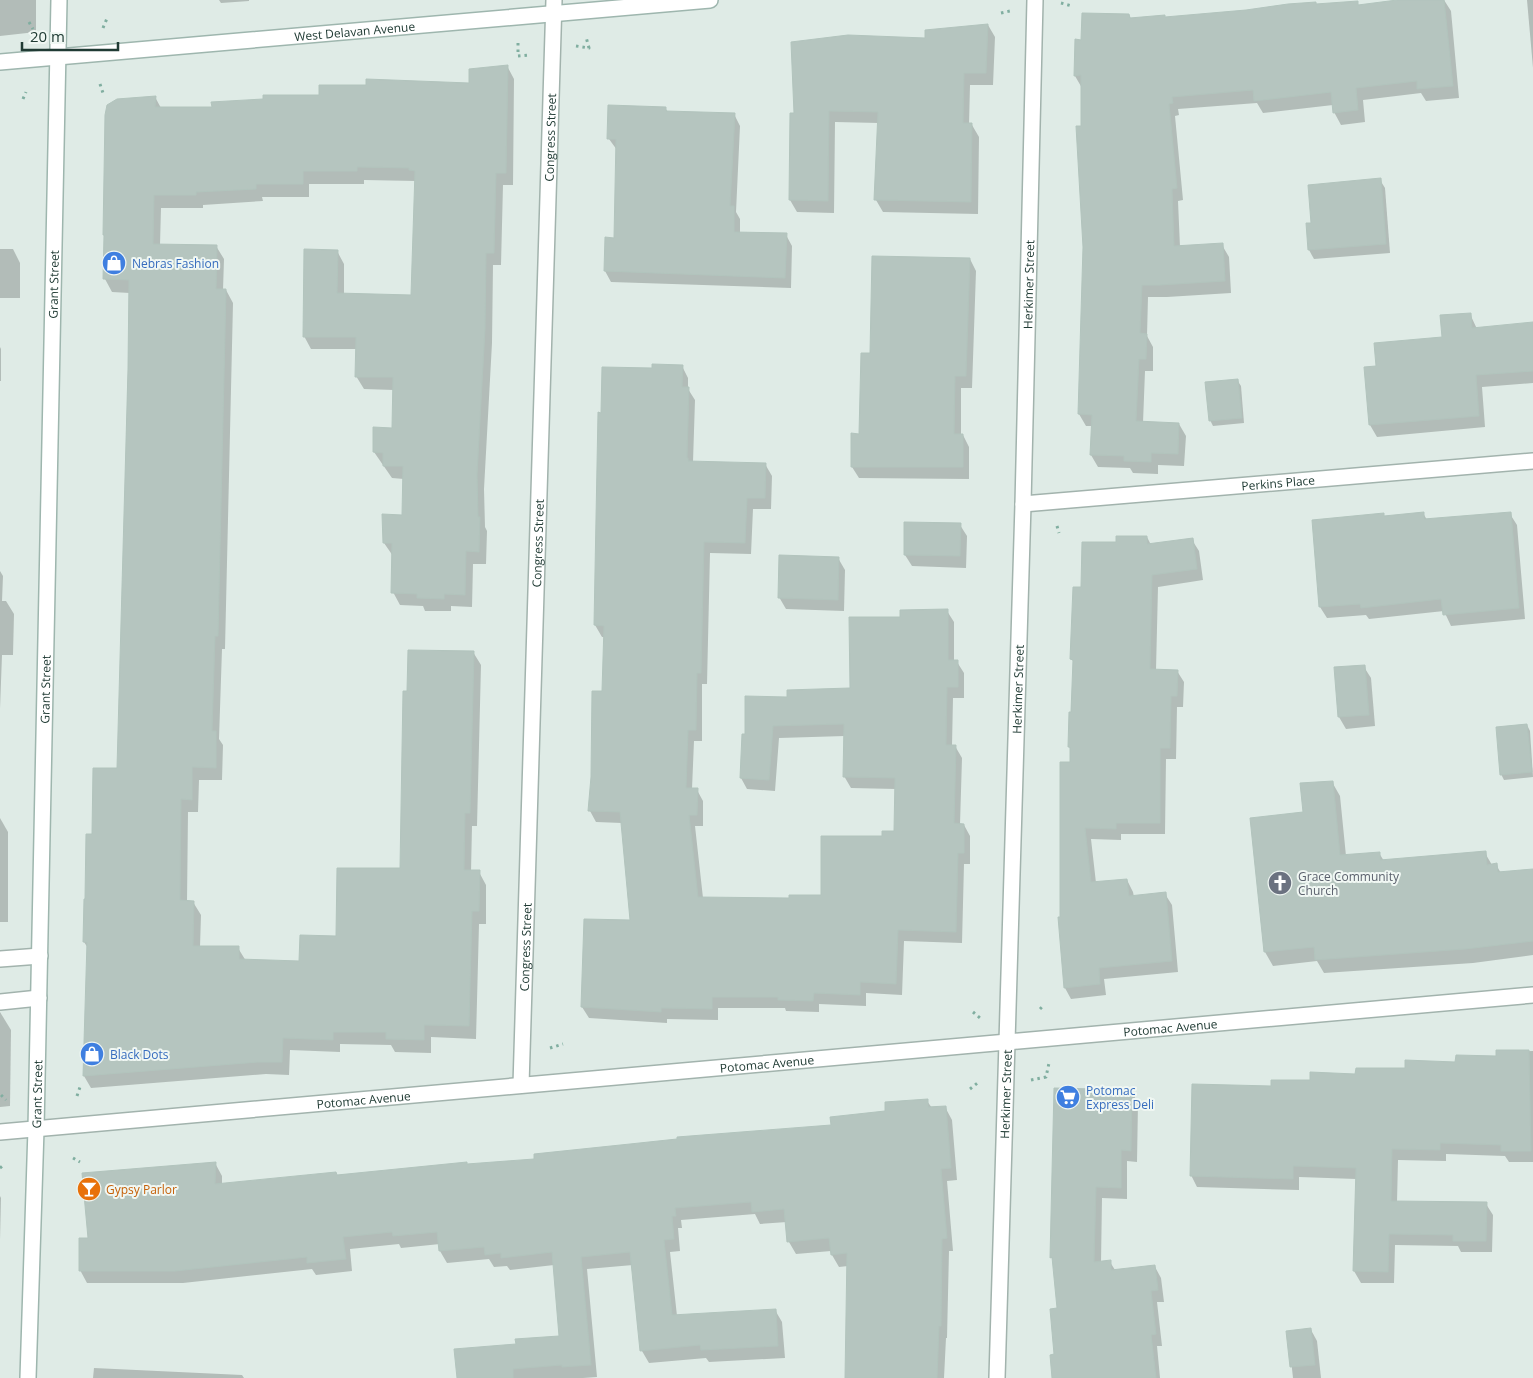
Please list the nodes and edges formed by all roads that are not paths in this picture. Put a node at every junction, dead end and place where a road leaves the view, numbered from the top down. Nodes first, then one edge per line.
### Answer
1 (59, 0) edge
2 (710, 0) edge
3 (1035, 0) edge
4 (554, 7) edge
5 (58, 57) junction
6 (0, 62) edge
7 (1533, 461) edge
8 (1023, 504) junction
9 (40, 956) junction
10 (0, 959) edge
11 (1533, 994) edge
12 (39, 998) junction
13 (0, 1002) edge
14 (1007, 1042) junction
15 (521, 1085) junction
16 (36, 1129) junction
17 (0, 1132) edge
18 (28, 1378) edge
19 (997, 1378) edge

1 - 5 street, Grant Street
2 - 4 street, West Delavan Avenue
3 - 8 street, Herkimer Street
4 - 5 street, West Delavan Avenue
4 - 15 street, Congress Street
5 - 6 street, West Delavan Avenue
5 - 9 street, Grant Street
7 - 8 street, Perkins Place
8 - 14 street, Herkimer Street
9 - 10 street
9 - 12 street, Grant Street
11 - 14 street, Potomac Avenue
12 - 13 street
12 - 16 street, Grant Street
14 - 15 street, Potomac Avenue
14 - 19 street, Herkimer Street
15 - 16 street, Potomac Avenue
16 - 17 street, Potomac Avenue
16 - 18 street, Grant Street

